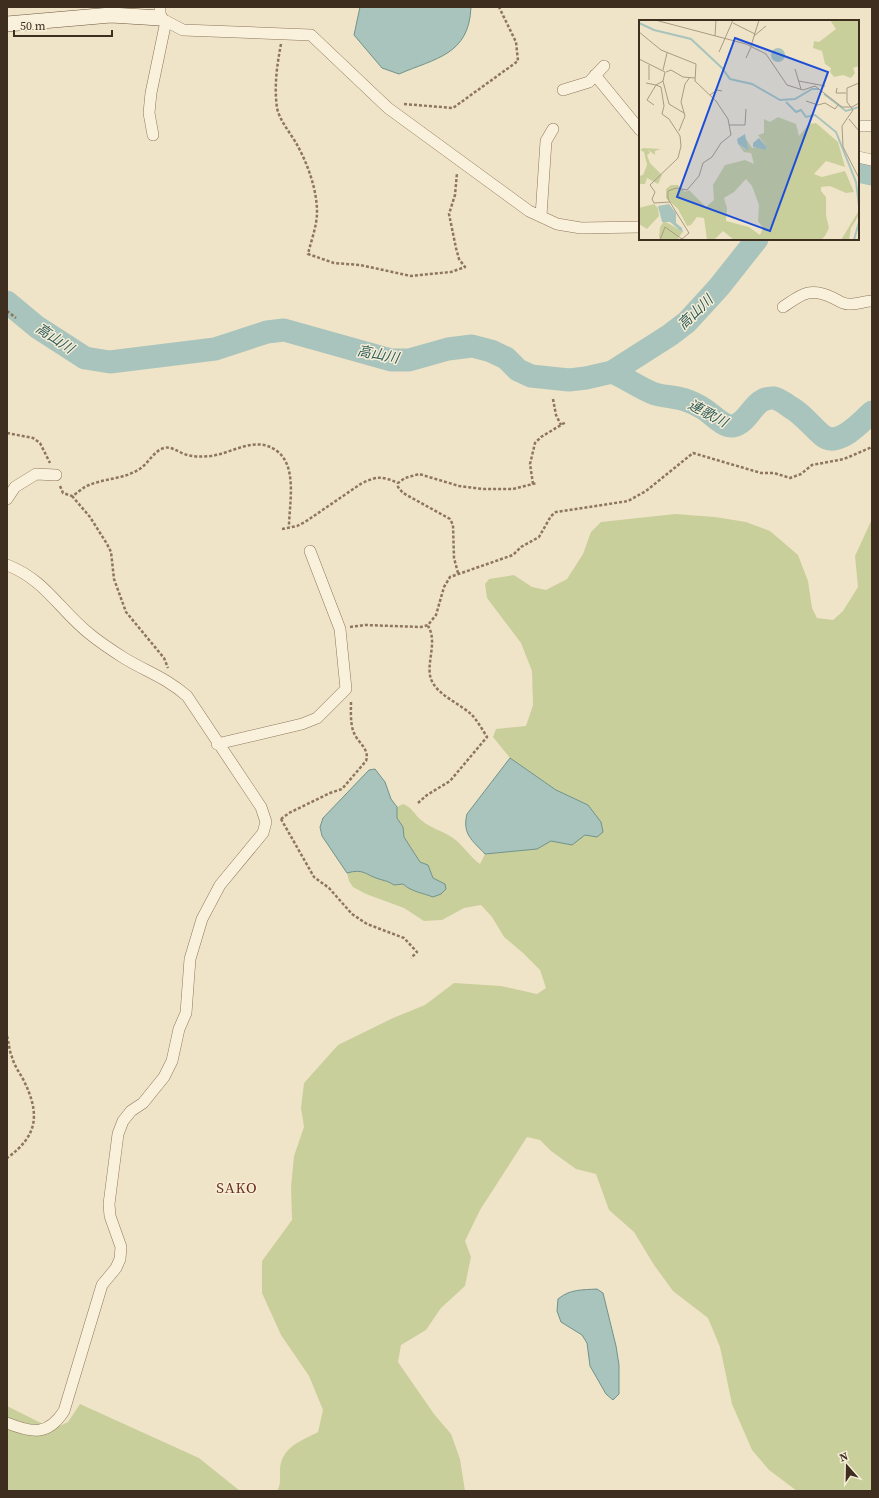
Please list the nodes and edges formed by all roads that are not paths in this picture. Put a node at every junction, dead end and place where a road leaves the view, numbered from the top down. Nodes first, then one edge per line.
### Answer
1 (162, 16) edge
2 (7, 24) edge
3 (604, 66) dead end
4 (595, 75) junction
5 (562, 90) dead end
6 (859, 126) edge
7 (872, 126) edge
8 (553, 129) dead end
9 (639, 129) edge
10 (153, 135) dead end
11 (859, 157) edge
12 (872, 160) edge
13 (541, 216) junction
14 (639, 227) edge
15 (872, 301) edge
16 (783, 306) dead end
17 (56, 475) road end
18 (7, 499) edge
19 (310, 551) dead end
20 (7, 565) edge
21 (218, 744) junction
22 (7, 1423) edge

1 - 2 street
1 - 10 street
1 - 13 street
3 - 4 street
4 - 5 street
4 - 9 street
6 - 7 street
8 - 13 street
11 - 12 street
13 - 14 street
15 - 16 street
17 - 18 street
19 - 21 street
20 - 21 street
21 - 22 street

